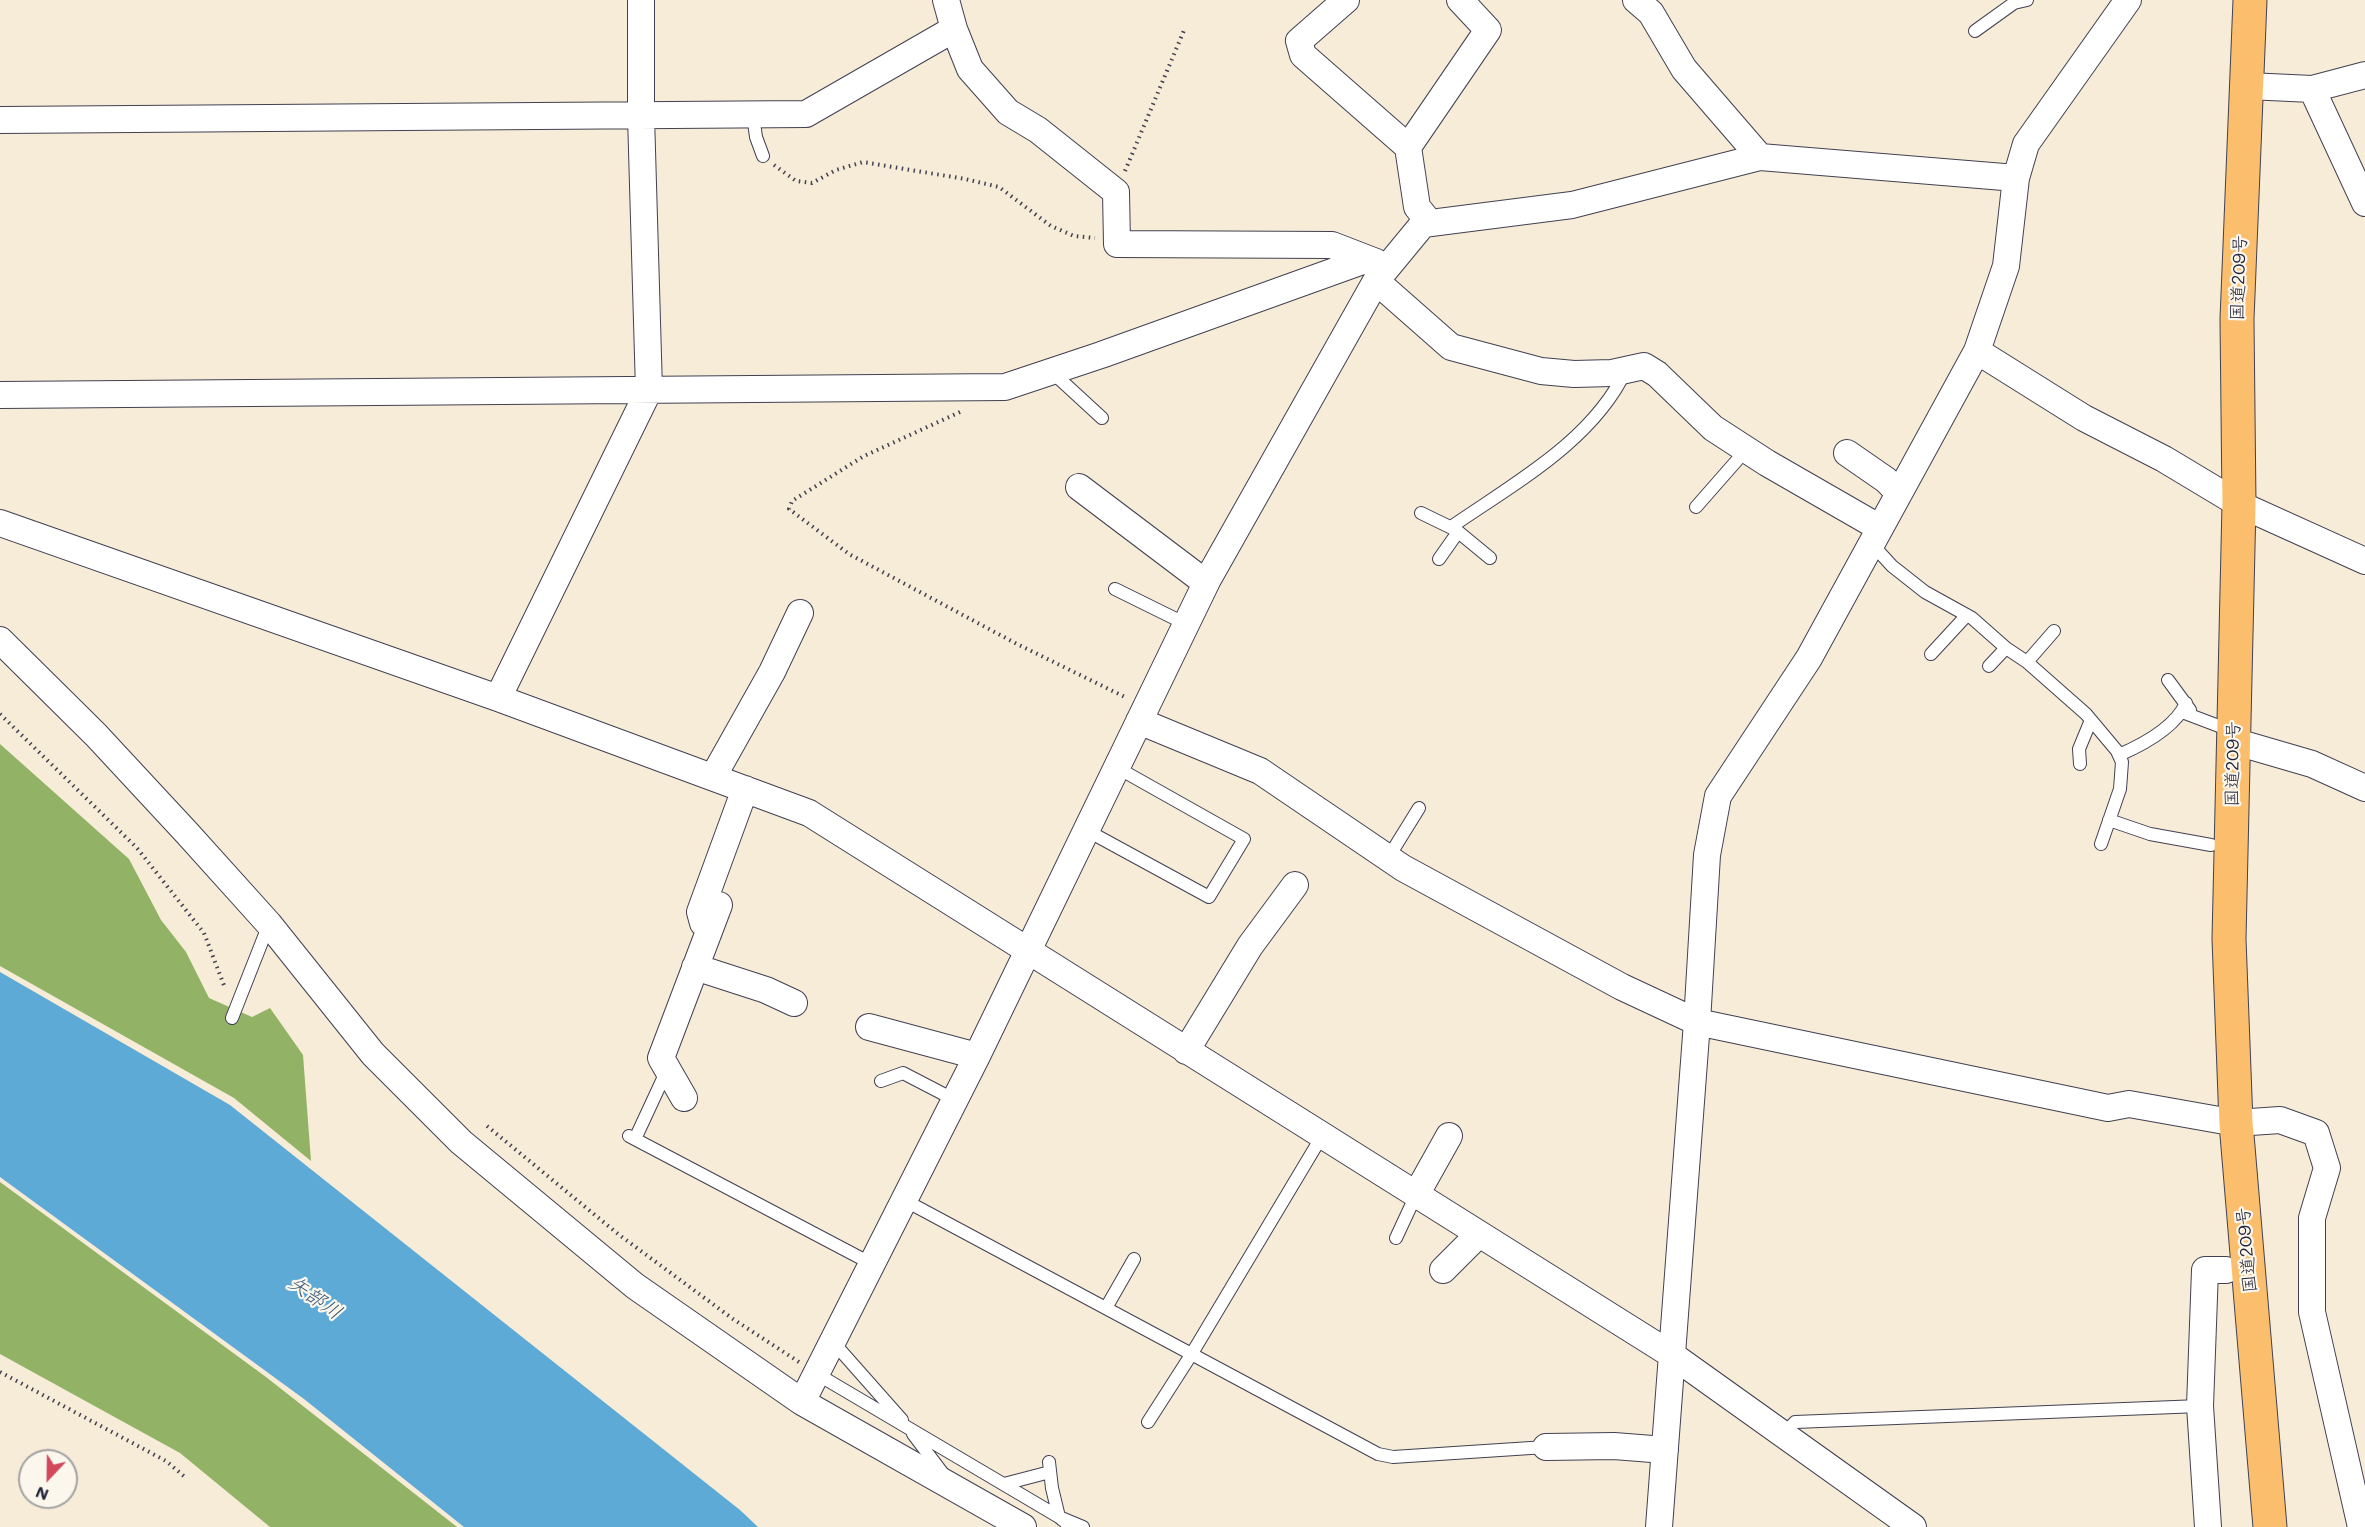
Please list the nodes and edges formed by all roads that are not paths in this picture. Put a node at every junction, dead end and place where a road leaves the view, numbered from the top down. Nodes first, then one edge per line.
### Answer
1 (641, 0) edge
2 (946, 0) edge
3 (1346, 0) edge
4 (1460, 0) edge
5 (1636, 0) edge
6 (2027, 0) edge
7 (2128, 0) edge
8 (2250, 0) edge
9 (954, 29) junction
10 (1975, 31) dead end
11 (2365, 75) edge
12 (2248, 86) junction
13 (2312, 89) junction
14 (753, 115) junction
15 (642, 116) junction
16 (0, 120) edge
17 (1408, 147) junction
18 (763, 156) road end
19 (1760, 157) junction
20 (2016, 178) junction
21 (2365, 203) edge
22 (1430, 223) junction
23 (1377, 269) junction
24 (1977, 351) junction
25 (1626, 370) junction
26 (1052, 371) junction
27 (649, 390) junction
28 (0, 395) edge
29 (1101, 418) dead end
30 (1746, 450) junction
31 (1847, 453) dead end
32 (1079, 487) dead end
33 (1899, 493) junction
34 (2239, 504) junction
35 (1696, 507) dead end
36 (1421, 513) dead end
37 (0, 523) edge
38 (1455, 530) junction
39 (1876, 536) junction
40 (1490, 558) dead end
41 (1439, 559) dead end
42 (2365, 561) edge
43 (1206, 583) junction
44 (1115, 589) dead end
45 (800, 613) dead end
46 (1967, 615) junction
47 (1186, 624) junction
48 (2054, 631) dead end
49 (0, 640) edge
50 (2006, 648) junction
51 (1931, 654) dead end
52 (2027, 662) junction
53 (1989, 666) dead end
54 (2168, 680) dead end
55 (498, 698) junction
56 (2184, 708) junction
57 (1142, 714) junction
58 (2091, 720) junction
59 (2233, 736) junction
60 (2119, 755) junction
61 (2080, 764) dead end
62 (1116, 767) junction
63 (713, 777) junction
64 (2365, 788) edge
65 (745, 789) junction
66 (1419, 807) dead end
67 (2109, 820) junction
68 (1086, 830) junction
69 (2101, 844) dead end
70 (2211, 845) dead end
71 (1388, 858) junction
72 (1295, 885) dead end
73 (269, 924) junction
74 (1026, 951) junction
75 (695, 967) junction
76 (794, 1003) dead end
77 (233, 1014) road end
78 (1697, 1023) junction
79 (870, 1027) dead end
80 (1186, 1051) junction
81 (977, 1056) junction
82 (668, 1069) junction
83 (881, 1082) dead end
84 (684, 1098) dead end
85 (955, 1101) junction
86 (2236, 1124) junction
87 (1322, 1136) junction
88 (1449, 1136) dead end
89 (1416, 1195) junction
90 (904, 1200) junction
91 (1479, 1234) junction
92 (1396, 1238) dead end
93 (1134, 1259) dead end
94 (872, 1264) junction
95 (1443, 1270) dead end
96 (2226, 1270) dead end
97 (1106, 1308) junction
98 (833, 1342) junction
99 (1191, 1355) junction
100 (1672, 1355) junction
101 (817, 1374) junction
102 (802, 1402) junction
103 (2200, 1406) junction
104 (1148, 1422) dead end
105 (910, 1429) junction
106 (1783, 1435) junction
107 (1546, 1446) joint
108 (1665, 1450) junction
109 (1004, 1484) junction
110 (954, 1488) junction
111 (1059, 1517) junction
112 (1023, 1527) edge
113 (1071, 1527) edge
114 (1083, 1527) edge
115 (1659, 1527) edge
116 (1913, 1527) edge
117 (2208, 1527) edge
118 (2270, 1527) edge
119 (2361, 1527) edge

1 - 15 street
2 - 9 street
3 - 17 street
4 - 17 street
5 - 19 street
6 - 10 lane
7 - 20 street
8 - 12 highway, 国道209号
9 - 14 street
9 - 23 street
11 - 13 street
12 - 13 street
12 - 34 highway, 国道209号
13 - 21 street
14 - 15 street
14 - 18 lane
15 - 16 street
15 - 27 street
17 - 22 street
19 - 20 street
19 - 22 street
20 - 24 street
22 - 23 street
23 - 25 street
23 - 26 street
23 - 43 street
24 - 33 street
24 - 34 street
25 - 30 street
25 - 38 lane
26 - 27 street
26 - 29 lane
27 - 28 street
27 - 55 street
30 - 35 lane
30 - 39 street
31 - 33 street
32 - 43 street
33 - 39 street
34 - 42 street
34 - 59 highway, 国道209号
36 - 38 lane
37 - 55 street
38 - 40 lane
38 - 41 lane
39 - 46 lane
39 - 78 street
43 - 47 street
44 - 47 lane
45 - 63 street
46 - 50 lane
46 - 51 lane
47 - 57 street
48 - 52 lane
49 - 73 street
50 - 52 lane
50 - 53 lane
52 - 58 lane
54 - 56 lane
55 - 63 street
56 - 59 lane
56 - 60 lane
57 - 62 street
57 - 71 street
58 - 60 lane
58 - 61 lane
59 - 64 street
59 - 86 highway, 国道209号
60 - 67 lane
62 - 68 street
62 - 68 lane
63 - 65 street
65 - 74 street
65 - 75 street
66 - 71 lane
67 - 69 lane
67 - 70 lane
68 - 74 street
71 - 78 street
72 - 80 street
73 - 77 lane
73 - 102 street
74 - 80 street
74 - 81 street
75 - 76 street
75 - 82 street
78 - 86 street
78 - 100 street
79 - 81 street
80 - 87 street
81 - 85 street
82 - 84 street
82 - 94 lane
83 - 85 lane
85 - 90 street
86 - 118 highway, 国道209号
86 - 119 street
87 - 89 street
87 - 99 lane
88 - 89 street
89 - 91 street
89 - 92 lane
90 - 94 street
90 - 97 lane
91 - 95 street
91 - 100 street
93 - 97 lane
94 - 98 street
96 - 103 street
97 - 99 lane
98 - 101 street
98 - 105 lane
99 - 104 lane
99 - 107 lane
100 - 106 street
100 - 108 street
101 - 102 street
101 - 105 lane
102 - 110 street
103 - 106 lane
103 - 117 street
105 - 109 lane
105 - 110 lane
106 - 116 street
107 - 108 street
108 - 115 street
109 - 111 lane
109 - 111 lane
110 - 112 street
111 - 113 lane
111 - 114 lane

